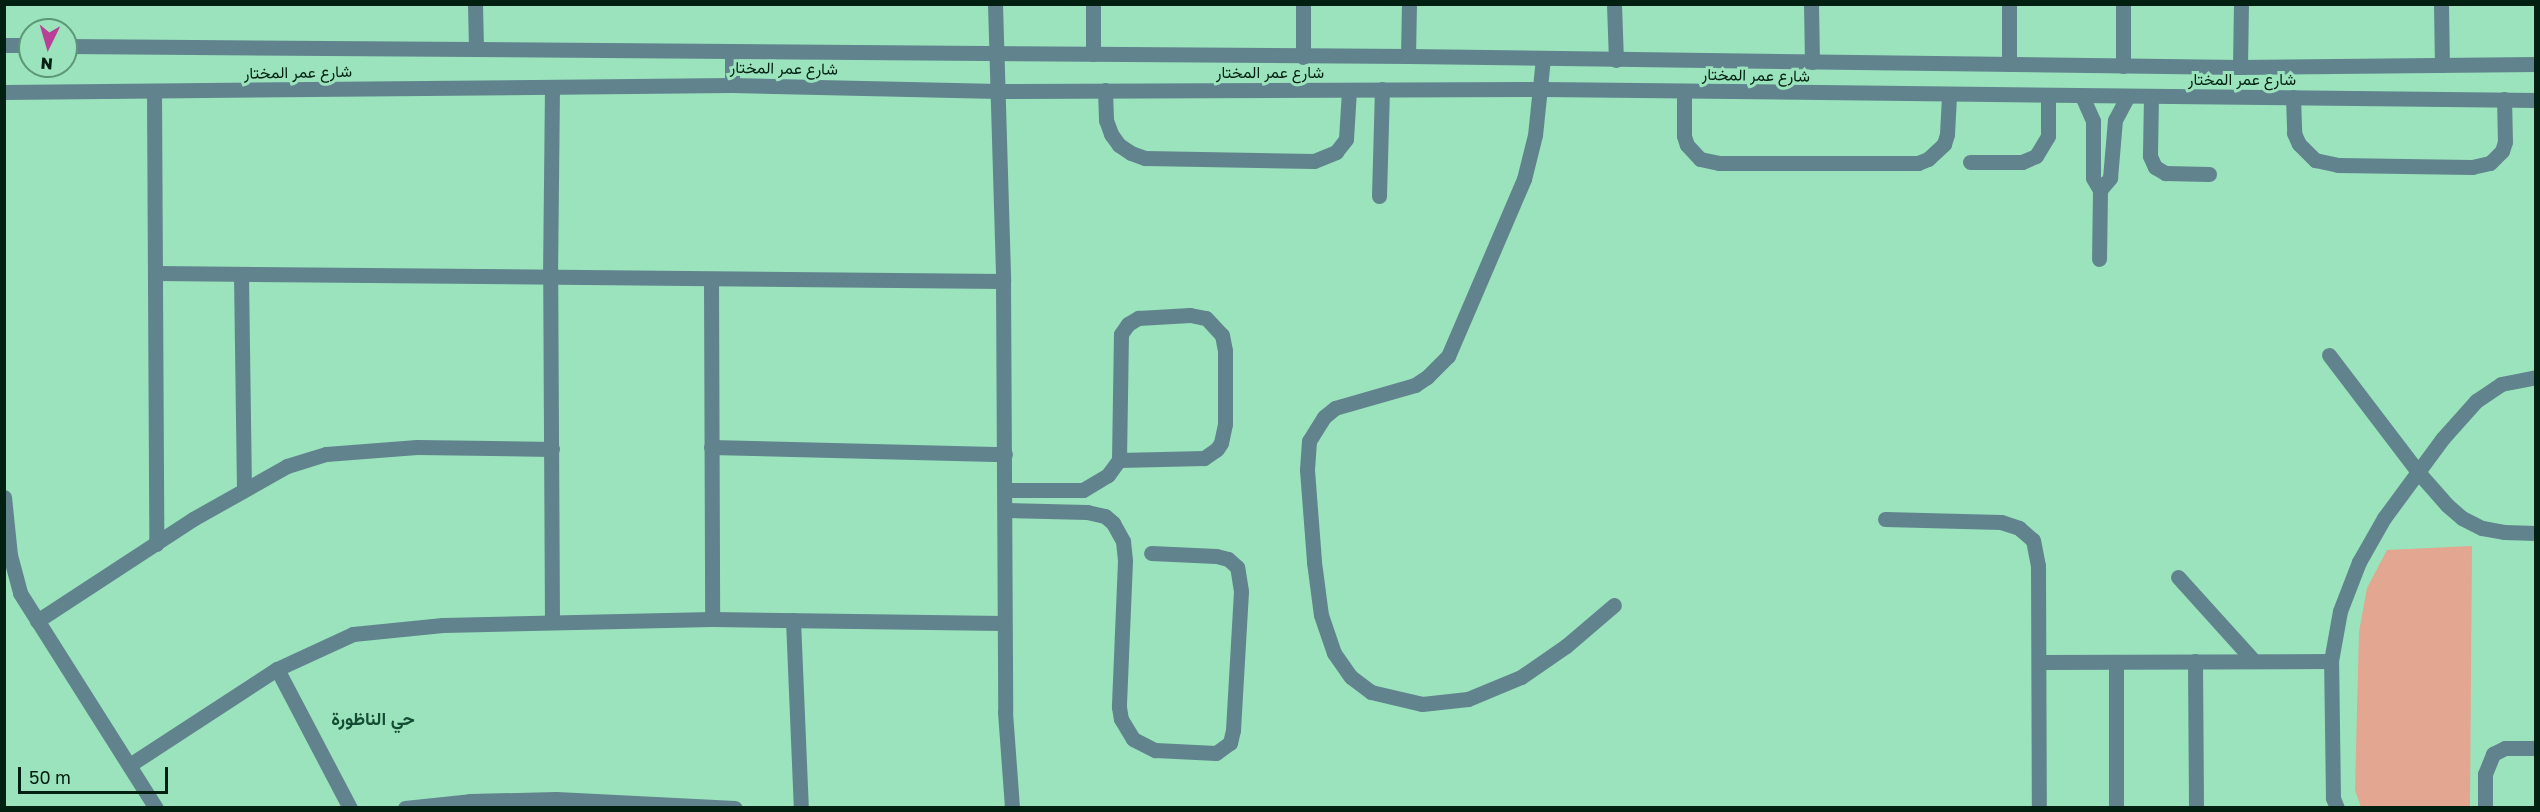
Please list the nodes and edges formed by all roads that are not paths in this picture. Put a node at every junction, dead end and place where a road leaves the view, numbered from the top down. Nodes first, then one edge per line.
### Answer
1 (475, 4) edge
2 (995, 4) edge
3 (1094, 4) edge
4 (1304, 4) edge
5 (1408, 4) edge
6 (1614, 4) edge
7 (1811, 4) edge
8 (2009, 4) edge
9 (2123, 4) edge
10 (2241, 4) edge
11 (2441, 4) edge
12 (78, 46) edge
13 (476, 49) junction
14 (732, 52) junction
15 (998, 53) junction
16 (1093, 54) junction
17 (1408, 56) junction
18 (1303, 57) junction
19 (1543, 58) junction
20 (1616, 60) junction
21 (1812, 62) junction
22 (2009, 64) junction
23 (2535, 64) edge
24 (2442, 65) junction
25 (2123, 66) junction
26 (2240, 67) junction
27 (732, 85) junction
28 (552, 87) junction
29 (1382, 89) junction
30 (1542, 89) junction
31 (1105, 90) junction
32 (1349, 90) junction
33 (154, 91) junction
34 (999, 91) junction
35 (4, 92) edge
36 (1684, 92) junction
37 (1949, 95) junction
38 (2048, 96) junction
39 (2082, 96) junction
40 (2128, 96) junction
41 (2151, 96) junction
42 (2292, 97) junction
43 (2504, 99) junction
44 (2535, 100) edge
45 (1970, 162) dead end
46 (2209, 174) dead end
47 (2100, 190) junction
48 (1379, 196) dead end
49 (2099, 259) dead end
50 (156, 273) junction
51 (241, 275) junction
52 (550, 278) junction
53 (711, 279) junction
54 (1004, 281) junction
55 (2329, 355) dead end
56 (2535, 377) edge
57 (711, 447) junction
58 (552, 449) junction
59 (1005, 454) junction
60 (1119, 460) junction
61 (2418, 472) junction
62 (244, 488) junction
63 (1005, 490) junction
64 (4, 497) edge
65 (1005, 510) junction
66 (1885, 519) dead end
67 (2535, 533) edge
68 (156, 544) junction
69 (1151, 553) dead end
70 (2178, 577) dead end
71 (1614, 605) dead end
72 (712, 619) junction
73 (793, 620) junction
74 (37, 621) junction
75 (552, 622) junction
76 (1003, 623) junction
77 (2253, 660) junction
78 (2331, 660) junction
79 (2195, 661) junction
80 (2039, 662) junction
81 (2116, 662) junction
82 (277, 669) junction
83 (2535, 748) edge
84 (131, 764) junction
85 (559, 803) edge
86 (156, 807) edge
87 (350, 807) edge
88 (405, 807) edge
89 (735, 807) edge
90 (801, 807) edge
91 (1012, 807) edge
92 (2039, 807) edge
93 (2116, 807) edge
94 (2196, 807) edge
95 (2337, 807) edge
96 (2485, 807) edge

1 - 13 street
2 - 15 street
3 - 16 street
4 - 18 street
5 - 17 street
6 - 20 street
7 - 21 street
8 - 22 street
9 - 25 street
10 - 26 street
11 - 24 street
12 - 13 street, شارع عمر المختار
13 - 14 street, شارع عمر المختار
14 - 15 street, شارع عمر المختار
14 - 27 street
15 - 16 street, شارع عمر المختار
15 - 34 street
16 - 18 street, شارع عمر المختار
17 - 18 street, شارع عمر المختار
17 - 19 street, شارع عمر المختار
19 - 20 street, شارع عمر المختار
19 - 30 street
20 - 21 street, شارع عمر المختار
21 - 22 street, شارع عمر المختار
22 - 25 street, شارع عمر المختار
23 - 24 street, شارع عمر المختار
24 - 26 street, شارع عمر المختار
25 - 26 street, شارع عمر المختار
27 - 28 street, شارع عمر المختار
27 - 34 street, شارع عمر المختار
28 - 33 street, شارع عمر المختار
28 - 52 street
29 - 30 street, شارع عمر المختار
29 - 32 street, شارع عمر المختار
29 - 48 street
30 - 36 street, شارع عمر المختار
30 - 71 street
31 - 32 street, شارع عمر المختار
31 - 32 street
31 - 34 street, شارع عمر المختار
33 - 35 street, شارع عمر المختار
33 - 50 street
34 - 54 street
36 - 37 street, شارع عمر المختار
36 - 37 street
37 - 38 street, شارع عمر المختار
38 - 39 street, شارع عمر المختار
38 - 45 street
39 - 40 street, شارع عمر المختار
39 - 47 street
40 - 41 street, شارع عمر المختار
40 - 47 street
41 - 42 street, شارع عمر المختار
41 - 46 street
42 - 43 street, شارع عمر المختار
42 - 43 street
43 - 44 street, شارع عمر المختار
47 - 49 street
50 - 51 street
50 - 68 street
51 - 52 street
51 - 62 street
52 - 53 street
52 - 58 street
53 - 54 street
53 - 57 street
54 - 59 street
55 - 61 street
56 - 61 street
57 - 59 street
57 - 72 street
58 - 62 street
58 - 75 street
59 - 63 street
60 - 60 street
60 - 63 street
61 - 67 street
61 - 78 street
62 - 68 street
63 - 65 street
64 - 74 street
65 - 69 street
65 - 76 street
66 - 80 street
68 - 74 street
70 - 77 street
72 - 73 street
72 - 75 street
73 - 76 street
73 - 90 street
74 - 84 street
75 - 82 street
76 - 91 street
77 - 78 street
77 - 79 street
78 - 95 street
79 - 81 street
79 - 94 street
80 - 81 street
80 - 92 street
81 - 93 street
82 - 84 street
82 - 87 street
83 - 96 street
84 - 86 street
85 - 88 street
85 - 89 street

